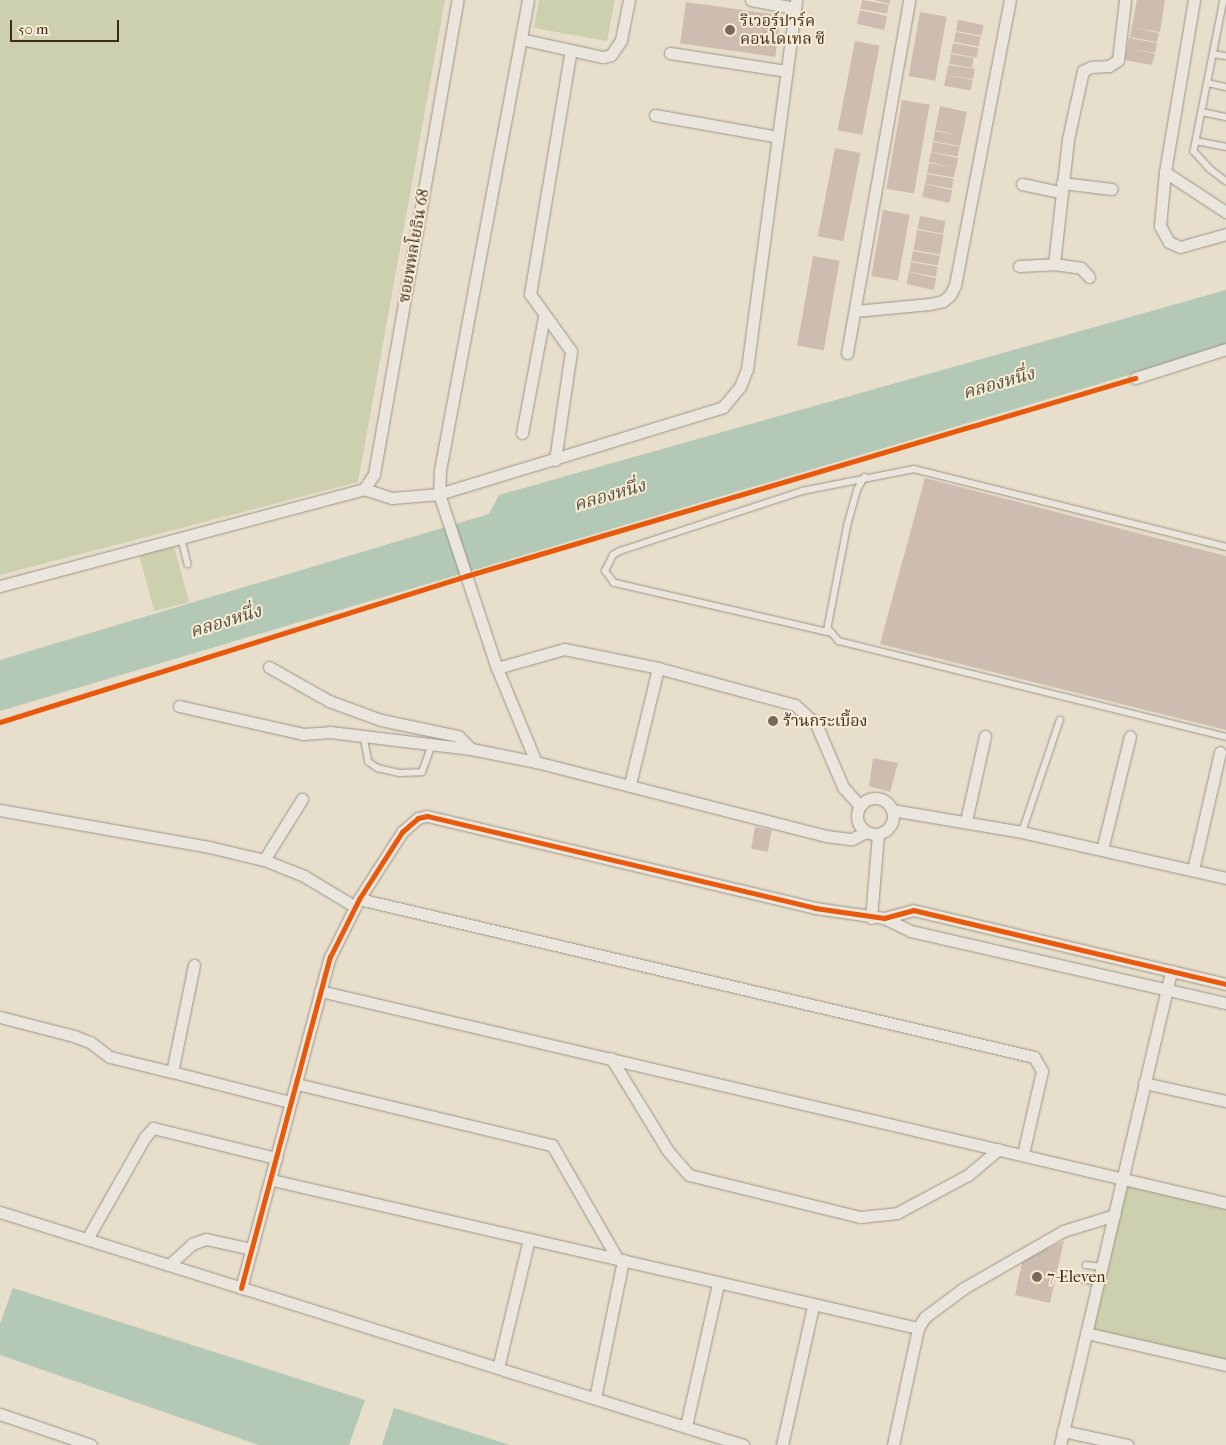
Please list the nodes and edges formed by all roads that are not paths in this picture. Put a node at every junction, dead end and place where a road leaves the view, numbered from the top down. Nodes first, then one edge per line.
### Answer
1 (458, 0) edge
2 (528, 0) edge
3 (629, 0) edge
4 (751, 0) edge
5 (909, 0) edge
6 (1010, 0) edge
7 (1125, 0) edge
8 (1194, 0) edge
9 (1224, 0) edge
10 (795, 4) edge
11 (1223, 25) edge
12 (520, 39) junction
13 (571, 50) junction
14 (670, 53) dead end
15 (1213, 54) junction
16 (1226, 56) edge
17 (786, 71) junction
18 (1208, 83) junction
19 (1226, 87) edge
20 (1202, 112) junction
21 (655, 115) dead end
22 (1226, 117) edge
23 (778, 137) junction
24 (1196, 141) junction
25 (1226, 147) edge
26 (1165, 172) junction
27 (1226, 180) edge
28 (1022, 184) dead end
29 (1062, 188) junction
30 (1112, 189) dead end
31 (1226, 212) edge
32 (1226, 234) edge
33 (1054, 264) junction
34 (1019, 266) dead end
35 (1088, 277) dead end
36 (855, 311) junction
37 (544, 317) junction
38 (1226, 349) edge
39 (847, 352) dead end
40 (1135, 378) dead end
41 (522, 433) dead end
42 (555, 460) junction
43 (865, 477) junction
44 (364, 489) junction
45 (439, 494) junction
46 (182, 540) junction
47 (1226, 547) edge
48 (188, 564) dead end
49 (0, 586) edge
50 (830, 633) junction
51 (269, 667) dead end
52 (497, 668) junction
53 (658, 668) junction
54 (179, 706) dead end
55 (1060, 720) dead end
56 (986, 736) dead end
57 (1130, 736) dead end
58 (364, 737) junction
59 (1226, 737) edge
60 (432, 744) junction
61 (471, 749) junction
62 (1220, 752) dead end
63 (536, 762) junction
64 (630, 784) junction
65 (302, 799) dead end
66 (860, 806) junction
67 (0, 810) edge
68 (892, 810) junction
69 (966, 821) junction
70 (1022, 832) junction
71 (872, 833) junction
72 (1102, 850) junction
73 (264, 860) junction
74 (1193, 870) junction
75 (1226, 878) edge
76 (356, 903) junction
77 (872, 918) junction
78 (884, 918) junction
79 (194, 965) dead end
80 (1171, 971) junction
81 (1226, 984) edge
82 (1167, 988) junction
83 (320, 991) junction
84 (1226, 1002) edge
85 (0, 1017) edge
86 (611, 1058) junction
87 (172, 1072) junction
88 (1144, 1083) junction
89 (297, 1084) junction
90 (1226, 1101) edge
91 (290, 1102) junction
92 (999, 1149) junction
93 (1023, 1154) junction
94 (276, 1158) junction
95 (272, 1180) junction
96 (1123, 1180) junction
97 (1226, 1203) edge
98 (0, 1212) edge
99 (1115, 1215) junction
100 (87, 1239) junction
101 (529, 1239) junction
102 (252, 1250) junction
103 (620, 1259) junction
104 (169, 1265) junction
105 (1086, 1265) dead end
106 (1102, 1267) junction
107 (1082, 1279) dead end
108 (1098, 1282) junction
109 (718, 1284) junction
110 (242, 1288) junction
111 (813, 1306) junction
112 (918, 1328) junction
113 (1086, 1333) junction
114 (1226, 1366) edge
115 (498, 1368) junction
116 (595, 1398) junction
117 (0, 1414) edge
118 (686, 1426) junction
119 (1063, 1431) junction
120 (91, 1445) edge
121 (743, 1445) edge
122 (782, 1445) edge
123 (893, 1445) edge
124 (1060, 1445) edge
125 (1128, 1445) edge

1 - 44 street, ซอยพหลโยธิน 68
2 - 12 street
3 - 13 street
4 - 10 street
5 - 36 street
6 - 36 street
7 - 29 street
8 - 26 street
9 - 11 lane
10 - 17 street
11 - 15 lane
12 - 13 street
12 - 45 street
13 - 37 street
14 - 17 street
15 - 16 lane
15 - 18 lane
17 - 23 street
18 - 19 lane
18 - 20 lane
20 - 22 lane
20 - 24 lane
21 - 23 street
23 - 42 street
24 - 25 lane
24 - 27 lane
26 - 31 street
26 - 32 street
28 - 29 street
29 - 30 street
29 - 33 street
33 - 34 street
33 - 35 street
36 - 39 street
37 - 41 street
37 - 42 street
38 - 40 street
42 - 45 street
43 - 47 lane
43 - 50 lane
43 - 50 lane
44 - 45 street
44 - 46 street
45 - 52 street
46 - 48 lane
46 - 49 street
50 - 59 lane
51 - 61 street
52 - 53 street
52 - 63 street
53 - 64 street
53 - 66 street
54 - 58 street
55 - 70 lane
56 - 69 street
57 - 72 street
58 - 60 street
58 - 60 lane
60 - 61 street
61 - 63 street
62 - 74 street
63 - 64 street
64 - 71 street
65 - 73 street
66 - 68 street
66 - 71 street
67 - 73 street
68 - 69 street
68 - 71 street
69 - 70 street
70 - 72 street
71 - 77 street
72 - 74 street
73 - 76 street
74 - 75 street
76 - 77 street
76 - 83 street
76 - 93 street
77 - 78 street
78 - 80 street
78 - 82 street
79 - 87 street
80 - 81 street
80 - 82 street
82 - 84 street
82 - 88 street
83 - 86 street
83 - 89 street
85 - 87 street
86 - 92 street
86 - 92 street
87 - 91 street
88 - 90 street
88 - 96 street
89 - 91 street
89 - 103 street
91 - 94 street
92 - 93 street
93 - 96 street
94 - 95 street
94 - 100 street
95 - 101 street
95 - 102 street
96 - 97 street
96 - 99 street
98 - 100 street
99 - 106 street
99 - 112 street
100 - 104 street
101 - 103 street
101 - 115 street
102 - 104 street
102 - 110 street
103 - 109 street
103 - 116 street
104 - 110 street
105 - 106 lane
106 - 108 street
107 - 108 lane
108 - 113 street
109 - 111 street
109 - 118 street
110 - 115 street
111 - 112 street
111 - 122 street
112 - 123 street
113 - 114 street
113 - 119 street
115 - 116 street
116 - 118 street
117 - 120 street
118 - 121 street
119 - 124 street
119 - 125 street

